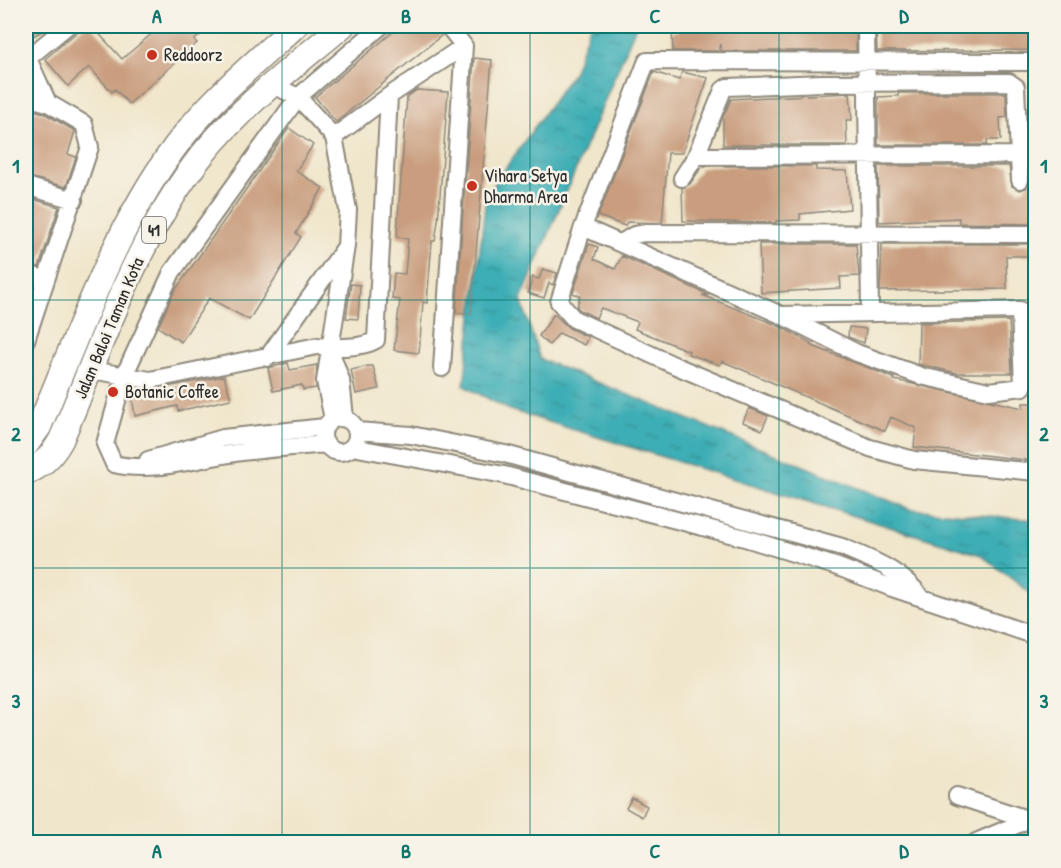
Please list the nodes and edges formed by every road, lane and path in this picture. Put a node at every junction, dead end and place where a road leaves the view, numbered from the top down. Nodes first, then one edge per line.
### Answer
1 (67, 26) edge
2 (295, 26) edge
3 (342, 26) edge
4 (381, 26) edge
5 (448, 26) edge
6 (866, 26) edge
7 (464, 46) junction
8 (27, 56) edge
9 (1035, 62) edge
10 (866, 64) junction
11 (866, 82) junction
12 (273, 85) junction
13 (389, 96) junction
14 (26, 97) edge
15 (298, 97) junction
16 (48, 103) junction
17 (334, 137) junction
18 (1020, 155) junction
19 (696, 156) junction
20 (868, 156) junction
21 (682, 178) dead end
22 (1020, 180) dead end
23 (26, 186) edge
24 (74, 200) junction
25 (583, 227) junction
26 (1035, 234) edge
27 (870, 235) junction
28 (121, 238) junction
29 (621, 243) junction
30 (346, 246) junction
31 (144, 249) junction
32 (26, 274) edge
33 (45, 279) junction
34 (870, 312) junction
35 (781, 315) junction
36 (26, 340) edge
37 (329, 346) junction
38 (267, 358) junction
39 (442, 368) dead end
40 (91, 370) junction
41 (124, 376) junction
42 (335, 421) junction
43 (357, 431) junction
44 (326, 444) junction
45 (26, 445) edge
46 (352, 447) junction
47 (124, 467) junction
48 (1035, 472) edge
49 (26, 473) edge
50 (921, 597) junction
51 (1035, 636) edge
52 (957, 796) dead end
53 (1032, 821) edge
54 (976, 843) edge

1 - 8 street
2 - 28 highway, Jalan Baloi Taman Kota / 41
3 - 12 highway, Jalan Baloi Taman Kota / 41
4 - 15 street
5 - 7 street
6 - 10 street
7 - 13 street
7 - 39 street
8 - 16 street
9 - 10 street
10 - 11 street
10 - 25 street
11 - 18 street
11 - 19 street
11 - 20 street
12 - 15 street
12 - 31 highway, Jalan Baloi Taman Kota / 41
13 - 17 street
13 - 37 street
14 - 16 street
15 - 17 street
15 - 41 street
16 - 24 street
17 - 30 street
18 - 20 street
18 - 22 street
19 - 20 street
19 - 21 street
20 - 27 street
23 - 24 street
24 - 33 street
25 - 29 street
25 - 48 street
26 - 27 street
27 - 29 street
27 - 34 street
28 - 31 highway
28 - 45 highway, Jalan Baloi Taman Kota / 41
29 - 35 street
30 - 37 street
30 - 38 street
31 - 40 highway, Jalan Baloi Taman Kota / 41
32 - 33 street
33 - 36 street
34 - 35 street
34 - 35 street
37 - 38 street
37 - 42 street
38 - 41 street
40 - 41 street
40 - 49 highway, Jalan Baloi Taman Kota / 41
41 - 47 street
42 - 43 street
42 - 44 street
42 - 47 street
43 - 46 street
43 - 50 street
44 - 46 street
44 - 47 street
46 - 50 street
50 - 51 street
52 - 53 street
53 - 54 street

